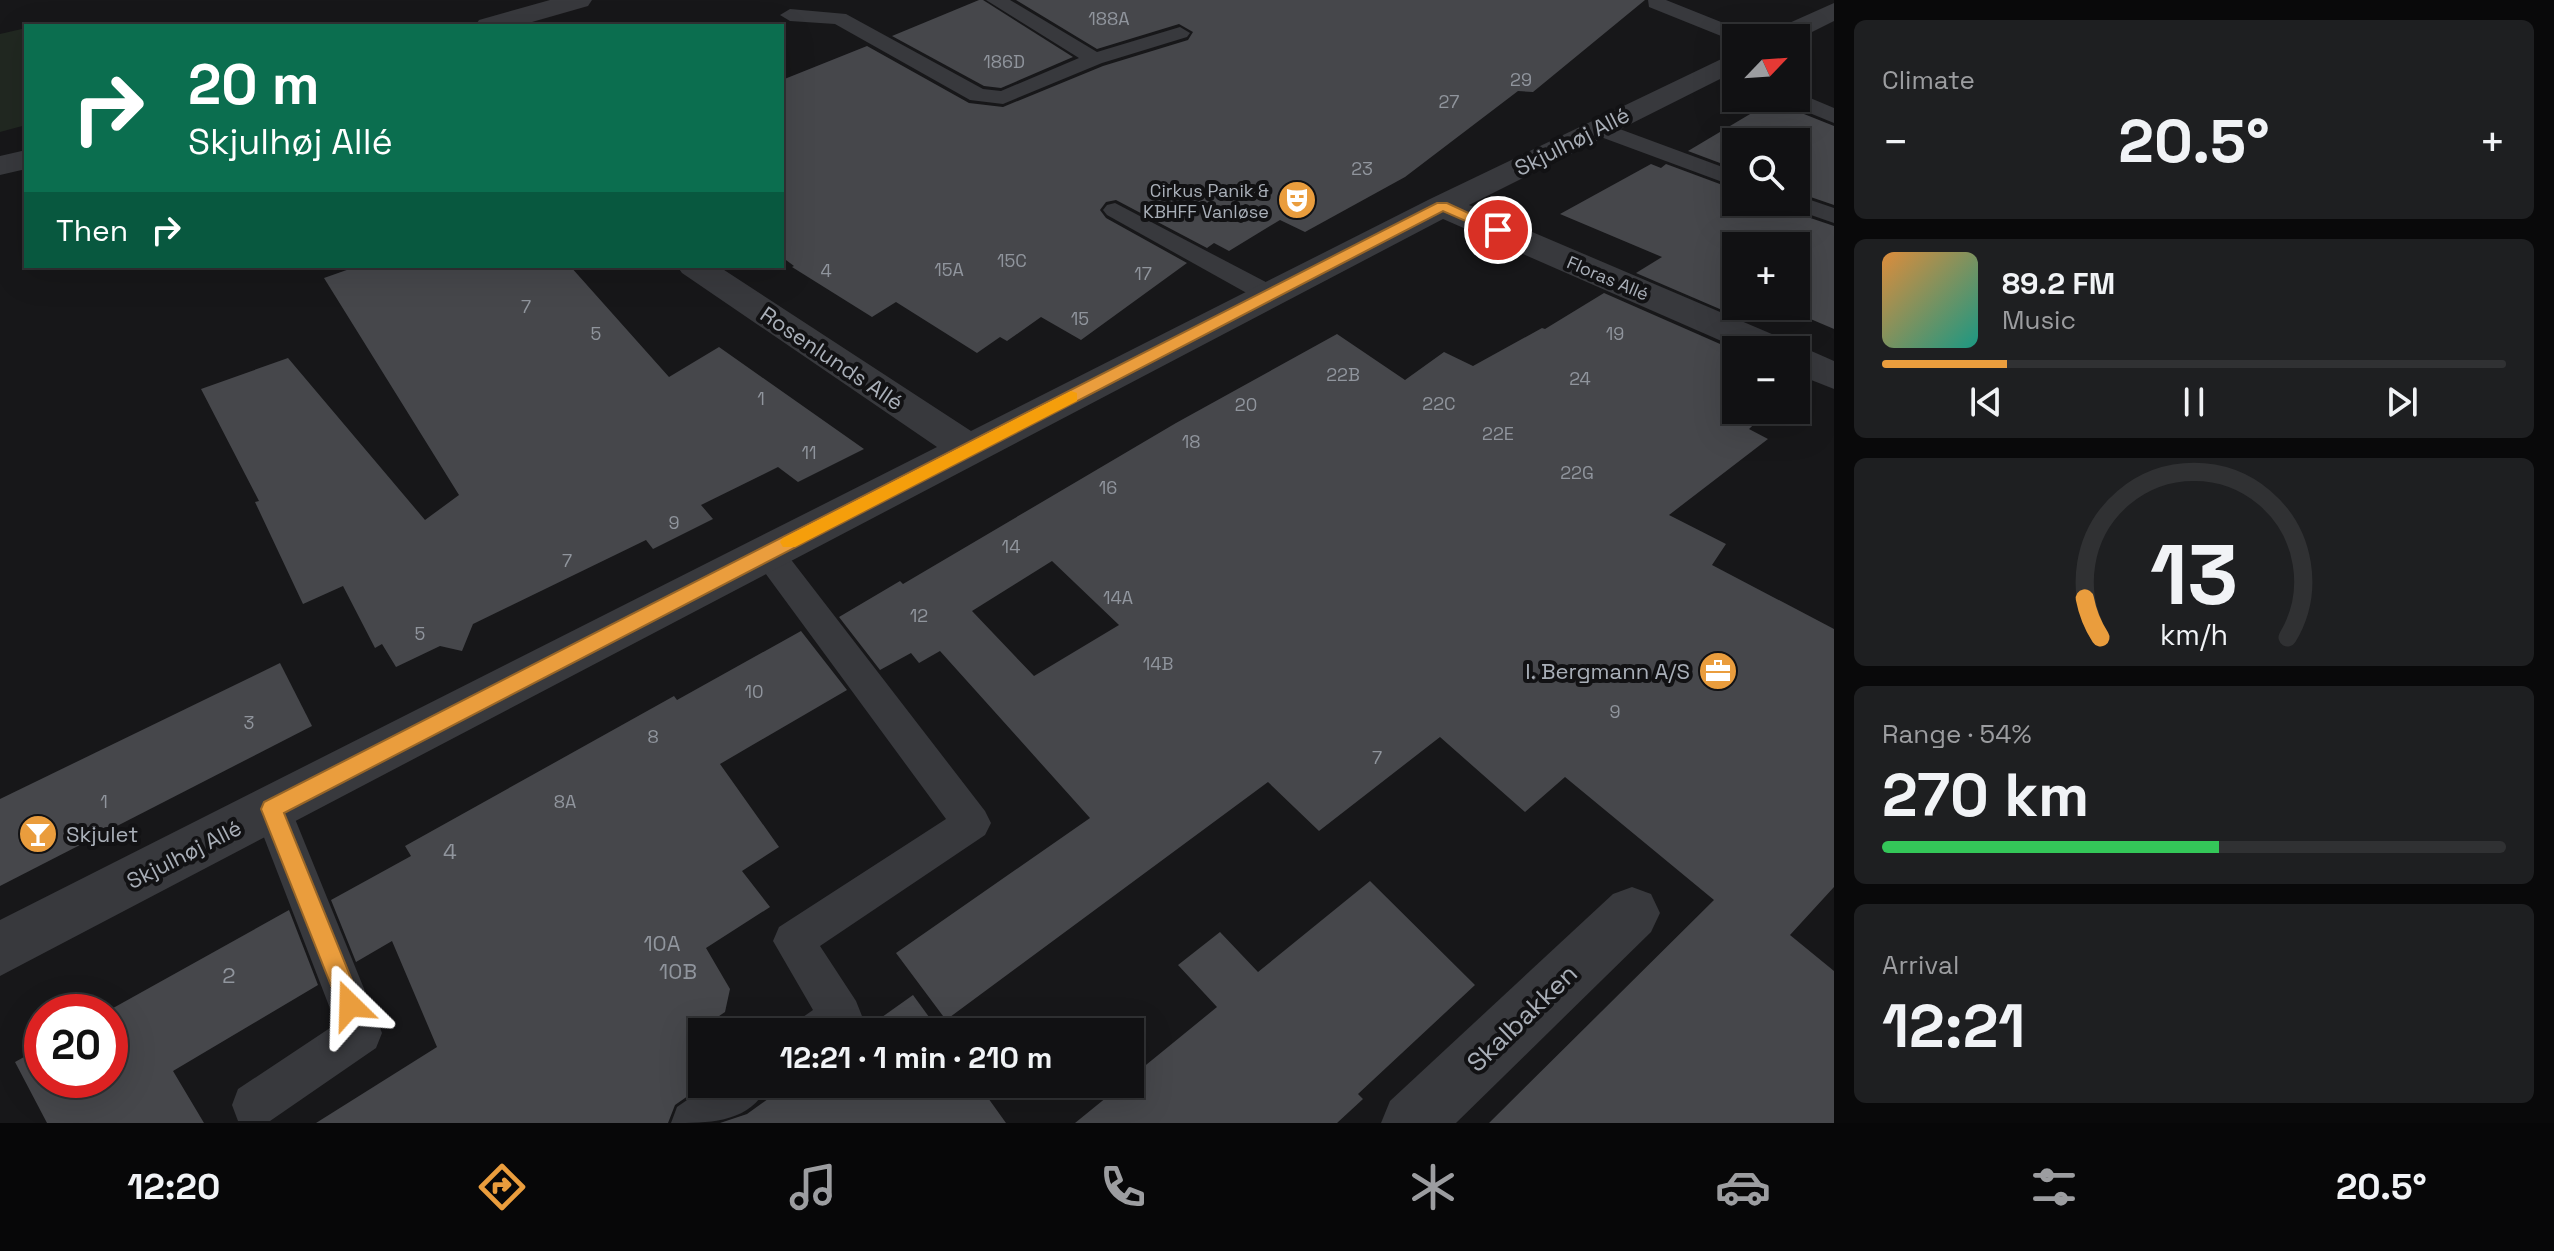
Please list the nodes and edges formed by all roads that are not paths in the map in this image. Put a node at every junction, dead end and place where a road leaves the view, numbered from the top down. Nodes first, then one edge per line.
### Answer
1 (576, 0) edge
2 (996, 0) edge
3 (1656, 3) dead end
4 (1834, 11) edge
5 (790, 15) dead end
6 (496, 24) edge
7 (1808, 24) edge
8 (1180, 33) dead end
9 (1722, 50) edge
10 (1095, 59) junction
11 (1722, 65) edge
12 (1810, 105) edge
13 (1834, 116) edge
14 (1598, 128) junction
15 (24, 160) edge
16 (0, 166) edge
17 (1722, 175) edge
18 (1442, 206) junction
19 (1810, 207) edge
20 (1115, 210) dead end
21 (1834, 216) edge
22 (697, 268) edge
23 (1270, 295) junction
24 (1743, 336) edge
25 (1810, 365) edge
26 (1834, 376) edge
27 (969, 449) junction
28 (768, 553) junction
29 (272, 809) junction
30 (1632, 913) dead end
31 (0, 949) edge
32 (838, 1018) edge
33 (728, 1098) edge
34 (254, 1105) dead end
35 (693, 1123) edge
36 (1412, 1123) edge

1 - 6 street
2 - 10 lane
3 - 9 lane
4 - 7 street
5 - 10 lane
8 - 10 lane
11 - 14 street, Skjulhøj Allé
12 - 13 lane
14 - 17 lane
14 - 18 street, Skjulhøj Allé
15 - 16 street
18 - 23 street, Skjulhøj Allé
18 - 24 street, Floras Allé
19 - 21 lane
20 - 23 lane
22 - 27 street, Rosenlunds Allé
23 - 27 street, Skjulhøj Allé
25 - 26 street
27 - 28 street, Skjulhøj Allé
28 - 29 street, Skjulhøj Allé
28 - 32 lane
29 - 31 street, Skjulhøj Allé
29 - 34 lane
30 - 36 street, Skalbakken
33 - 35 lane

